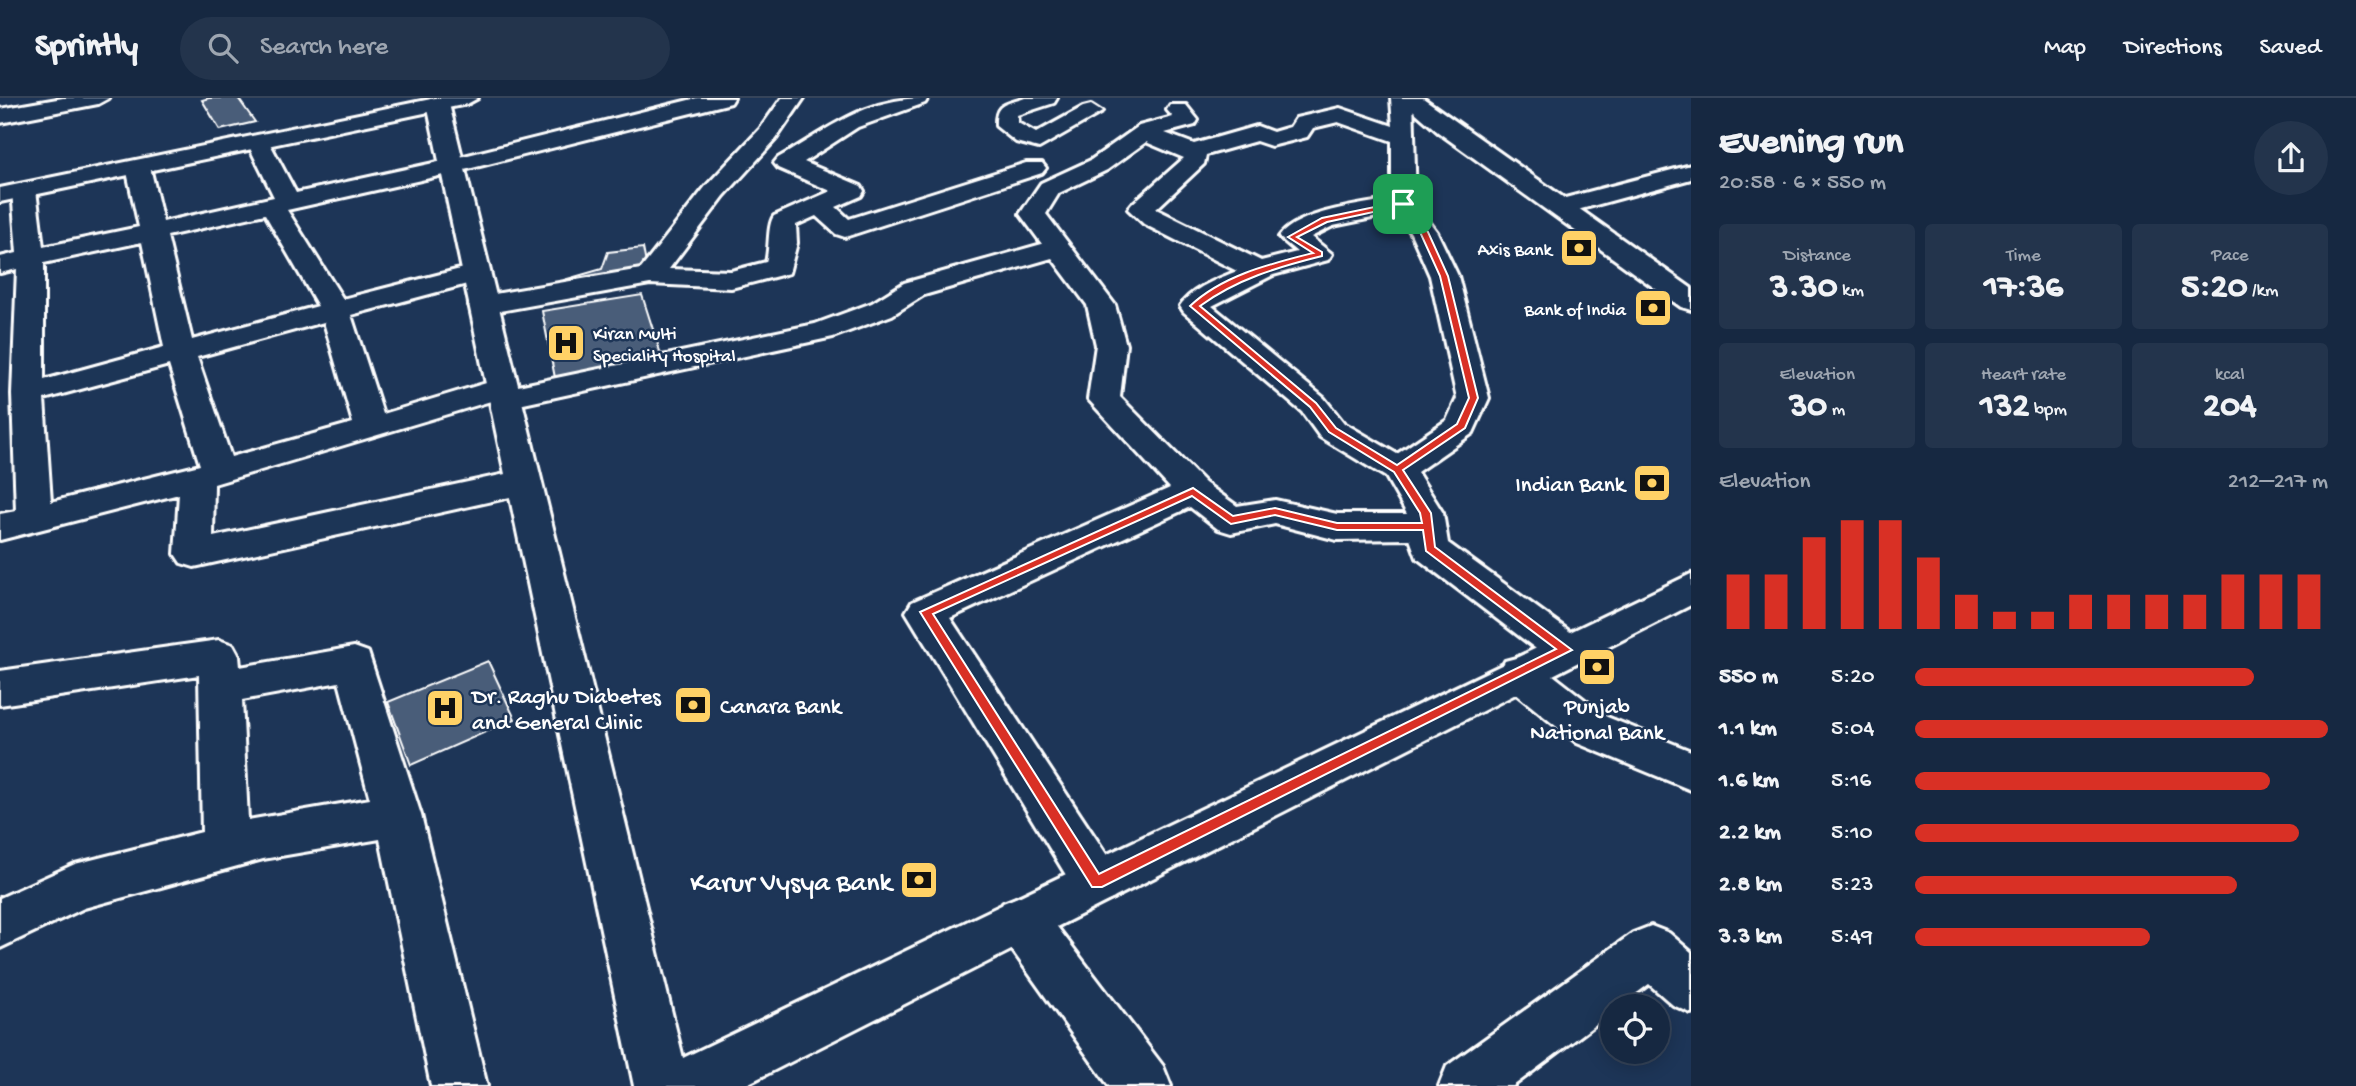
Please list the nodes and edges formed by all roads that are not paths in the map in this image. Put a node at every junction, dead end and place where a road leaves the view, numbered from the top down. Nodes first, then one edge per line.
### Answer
1 (98, 98) edge
2 (723, 98) edge
3 (793, 98) edge
4 (918, 98) edge
5 (1046, 98) edge
6 (1054, 98) edge
7 (1402, 98) edge
8 (1410, 98) edge
9 (454, 100) edge
10 (46, 103) edge
11 (1178, 110) dead end
12 (0, 116) edge
13 (1120, 125) junction
14 (1404, 138) junction
15 (1039, 141) junction
16 (258, 142) junction
17 (1193, 152) junction
18 (452, 166) junction
19 (138, 167) junction
20 (1691, 172) edge
21 (1042, 178) junction
22 (12, 193) edge
23 (281, 203) junction
24 (1403, 204) junction
25 (819, 205) junction
26 (1559, 207) junction
27 (154, 230) junction
28 (1059, 248) junction
29 (31, 256) junction
30 (0, 265) edge
31 (1259, 271) junction
32 (650, 276) junction
33 (480, 289) junction
34 (1691, 301) edge
35 (334, 310) junction
36 (180, 352) junction
37 (19, 388) edge
38 (504, 393) junction
39 (371, 428) junction
40 (1398, 469) junction
41 (208, 475) junction
42 (524, 482) junction
43 (1193, 491) junction
44 (34, 519) junction
45 (0, 527) edge
46 (1428, 527) junction
47 (1688, 594) edge
48 (1566, 650) junction
49 (1520, 673) junction
50 (220, 687) junction
51 (0, 688) edge
52 (1691, 771) edge
53 (398, 815) junction
54 (226, 848) junction
55 (1097, 882) junction
56 (1021, 920) junction
57 (0, 924) edge
58 (1691, 987) edge
59 (459, 1086) edge
60 (662, 1086) edge
61 (685, 1086) edge
62 (1143, 1086) edge
63 (1467, 1086) edge

1 - 10 main road
2 - 18 main road
3 - 32 main road
4 - 25 main road
5 - 15 main road
6 - 13 main road
7 - 14 main road
8 - 26 main road
9 - 16 main road
9 - 18 main road
10 - 12 main road
11 - 13 main road
13 - 15 main road
13 - 17 main road
13 - 21 main road
14 - 17 main road
14 - 24 main road
15 - 21 main road
16 - 19 main road
16 - 23 main road
17 - 31 main road
18 - 23 main road
18 - 33 main road
19 - 22 main road
19 - 27 main road
20 - 26 main road
21 - 25 main road
21 - 28 main road
22 - 29 main road
23 - 27 main road
23 - 35 main road
24 - 31 main road
24 - 40 main road
25 - 32 main road
26 - 34 main road
27 - 29 main road
27 - 36 main road
28 - 38 main road
28 - 43 main road
29 - 30 main road
29 - 37 main road
31 - 40 main road
32 - 33 main road
33 - 35 main road
33 - 38 main road
35 - 36 main road
35 - 39 main road
36 - 37 main road
36 - 41 main road
37 - 44 main road
38 - 39 main road
38 - 42 main road
39 - 41 main road
40 - 46 main road
41 - 42 main road
41 - 44 main road
42 - 60 main road
43 - 46 main road
43 - 55 main road
44 - 45 main road
46 - 48 main road
47 - 48 main road
48 - 49 main road
49 - 52 main road
49 - 55 main road
50 - 51 main road
50 - 53 main road
50 - 54 main road
53 - 54 main road
53 - 59 main road
54 - 57 main road
55 - 56 main road
56 - 61 main road
56 - 62 main road
58 - 63 main road

